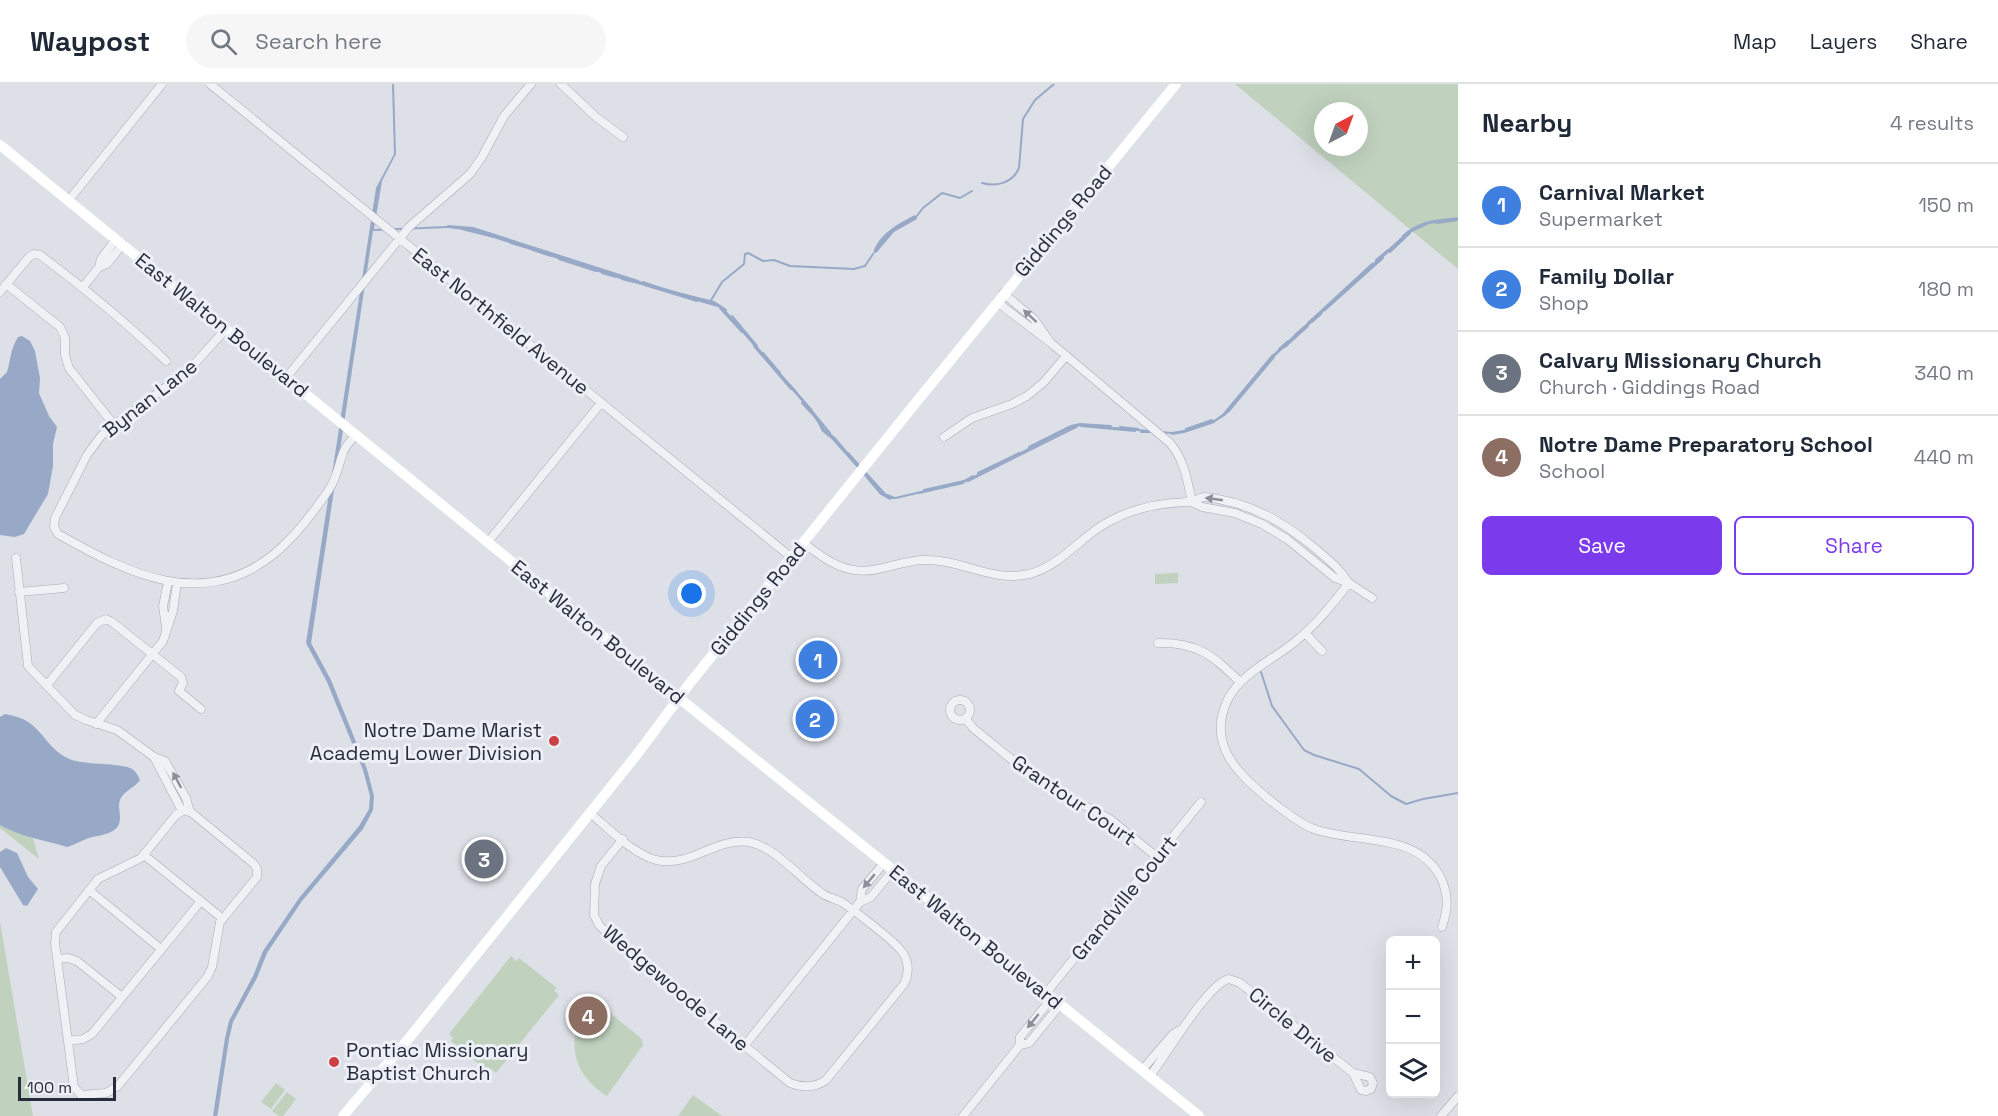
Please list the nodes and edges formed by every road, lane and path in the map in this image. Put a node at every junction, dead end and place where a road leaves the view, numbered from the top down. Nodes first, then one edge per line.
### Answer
1 (162, 84) edge
2 (210, 84) edge
3 (531, 84) edge
4 (561, 84) edge
5 (1176, 84) edge
6 (623, 137) dead end
7 (0, 145) edge
8 (69, 200) junction
9 (399, 238) junction
10 (120, 242) junction
11 (6, 284) junction
12 (83, 287) junction
13 (0, 292) edge
14 (1000, 298) junction
15 (226, 329) junction
16 (1066, 356) junction
17 (166, 361) dead end
18 (286, 378) junction
19 (601, 403) junction
20 (114, 425) junction
21 (356, 435) junction
22 (944, 437) dead end
23 (1192, 502) junction
24 (1238, 504) junction
25 (1235, 513) junction
26 (1280, 522) junction
27 (1275, 531) junction
28 (488, 542) junction
29 (804, 543) junction
30 (1314, 548) junction
31 (1307, 556) junction
32 (16, 558) dead end
33 (792, 558) junction
34 (168, 582) junction
35 (177, 583) junction
36 (1349, 583) junction
37 (64, 588) dead end
38 (20, 592) junction
39 (1372, 598) dead end
40 (166, 629) junction
41 (1305, 633) junction
42 (1158, 643) dead end
43 (1322, 651) dead end
44 (152, 654) junction
45 (1240, 682) junction
46 (46, 686) junction
47 (679, 698) junction
48 (201, 709) dead end
49 (966, 719) dead end
50 (96, 723) junction
51 (1202, 802) dead end
52 (186, 811) junction
53 (590, 813) junction
54 (623, 840) junction
55 (144, 855) junction
56 (1157, 857) junction
57 (884, 862) junction
58 (893, 870) junction
59 (88, 890) junction
60 (201, 901) junction
61 (860, 902) junction
62 (853, 911) junction
63 (223, 919) junction
64 (1442, 927) dead end
65 (161, 949) junction
66 (57, 959) junction
67 (122, 997) junction
68 (1053, 999) junction
69 (68, 1041) junction
70 (745, 1045) junction
71 (1146, 1073) junction
72 (1353, 1073) dead end
73 (1458, 1096) edge
74 (343, 1116) edge
75 (963, 1116) edge
76 (1199, 1116) edge
77 (1441, 1116) edge

1 - 8 street
2 - 9 street, East Northfield Avenue
3 - 9 street
4 - 6 street
5 - 14 main road, Giddings Road
7 - 8 main road, East Walton Boulevard
8 - 10 main road, East Walton Boulevard
9 - 18 street
9 - 19 street, East Northfield Avenue
10 - 12 street
10 - 15 main road, East Walton Boulevard
11 - 12 street
11 - 13 street
11 - 20 street
12 - 17 street
14 - 16 street
14 - 29 main road, Giddings Road
15 - 18 main road, East Walton Boulevard
15 - 20 street, Bynan Lane
16 - 22 street
16 - 23 street
18 - 21 main road, East Walton Boulevard
19 - 28 street
19 - 33 street, East Northfield Avenue
20 - 34 street, Bynan Lane
21 - 28 main road, East Walton Boulevard
21 - 35 street
24 -> 23 street
23 - 25 street
23 - 29 street
24 - 25 street
24 - 26 street
25 - 27 street
26 - 27 street
26 - 30 street
27 - 31 street
28 - 47 main road, East Walton Boulevard
29 - 33 main road, Giddings Road
30 - 31 street
30 - 36 street
31 - 36 street
32 - 38 street
33 - 47 main road, Giddings Road
34 - 35 street
34 - 40 street
35 - 40 street
36 - 39 street
36 - 41 street
37 - 38 street
38 - 46 street
40 - 44 street
41 - 43 street
41 - 45 street
42 - 45 street
44 - 46 street
44 - 48 street
44 - 50 street
45 - 64 street
46 - 50 street
47 - 53 main road, Giddings Road
47 - 57 main road, East Walton Boulevard
49 - 56 street, Grantour Court
50 - 52 street
51 - 56 street, Grandville Court
52 - 55 street
52 - 63 street
53 - 54 street
53 - 74 main road, Giddings Road
54 - 62 street
54 - 70 street, Wedgewoode Lane
55 - 59 street
55 - 60 street
56 - 68 street, Grandville Court
57 - 58 main road, East Walton Boulevard
57 -> 61 street
58 - 61 street
58 - 68 main road, East Walton Boulevard
59 - 65 street
59 - 66 street
60 - 63 street
60 - 65 street
61 - 62 street
62 - 70 street
62 - 70 street, Wedgewoode Lane
63 - 69 street
65 - 67 street
66 - 67 street
66 - 69 street
67 - 69 street
68 - 71 main road, East Walton Boulevard
68 - 75 street, Grandville Court
71 - 72 street, Circle Drive
71 - 76 main road, East Walton Boulevard
73 - 77 street

